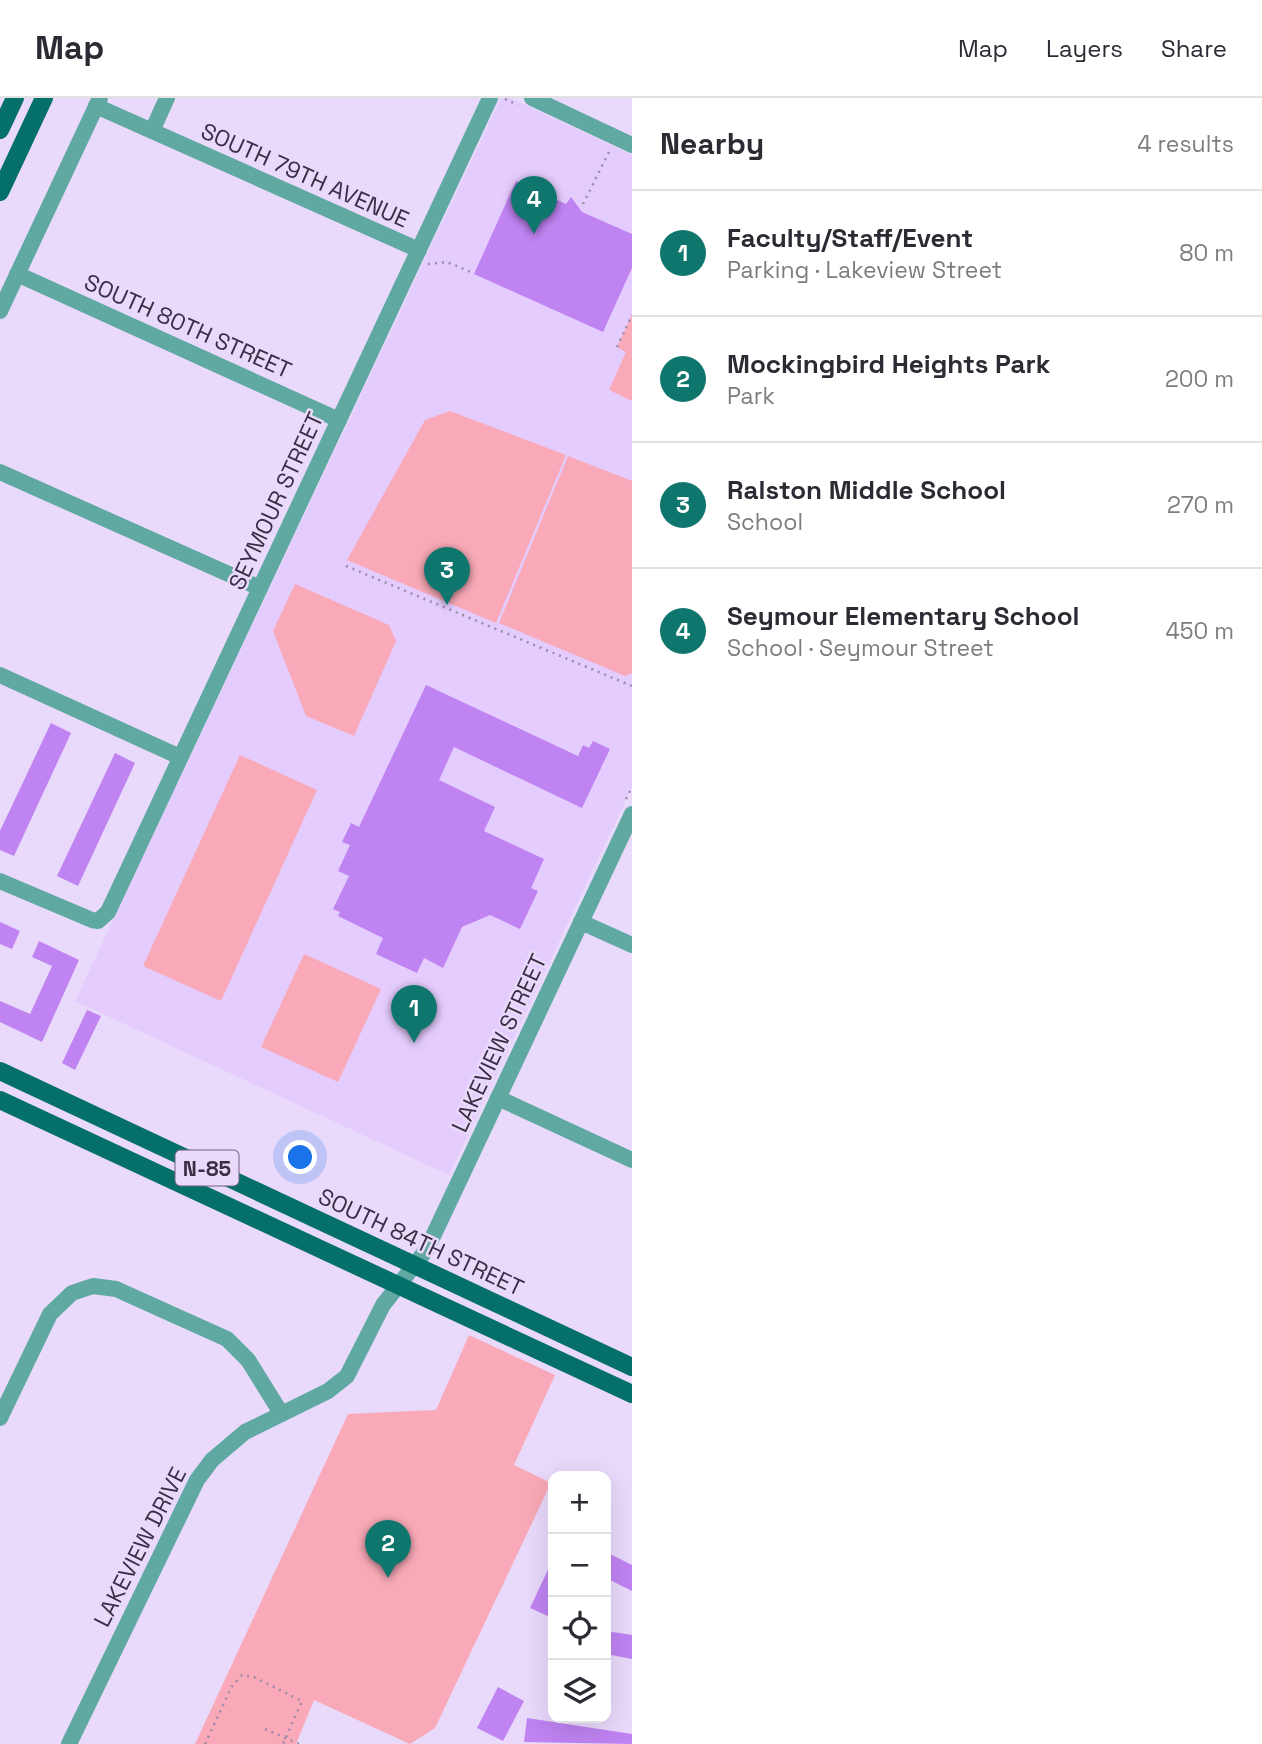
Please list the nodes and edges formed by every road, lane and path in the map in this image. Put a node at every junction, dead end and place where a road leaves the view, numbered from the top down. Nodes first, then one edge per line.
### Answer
1 (15, 98) edge
2 (44, 98) edge
3 (167, 98) edge
4 (490, 98) edge
5 (532, 98) edge
6 (98, 102) edge
7 (0, 130) edge
8 (152, 131) junction
9 (632, 145) edge
10 (610, 149) dead end
11 (0, 192) edge
12 (583, 205) dead end
13 (421, 257) junction
14 (471, 272) dead end
15 (18, 274) junction
16 (0, 311) edge
17 (632, 315) edge
18 (617, 347) dead end
19 (339, 420) junction
20 (0, 472) edge
21 (346, 566) dead end
22 (260, 588) junction
23 (0, 676) edge
24 (632, 686) edge
25 (180, 757) junction
26 (632, 814) edge
27 (0, 881) edge
28 (581, 922) junction
29 (632, 945) edge
30 (0, 1071) edge
31 (498, 1098) junction
32 (0, 1100) edge
33 (632, 1160) edge
34 (414, 1266) junction
35 (398, 1286) junction
36 (632, 1367) edge
37 (632, 1394) edge
38 (281, 1413) junction
39 (0, 1418) edge
40 (265, 1729) dead end
41 (286, 1738) junction
42 (69, 1744) edge
43 (205, 1744) edge
44 (283, 1744) edge
45 (299, 1744) edge

1 - 7 main road
2 - 11 main road
3 - 8 street
4 - 13 street, SEYMOUR STREET
5 - 9 street
6 - 8 street, SOUTH 79TH AVENUE
6 - 15 street
8 - 13 street, SOUTH 79TH AVENUE
10 - 12 path
13 - 14 path
13 - 19 street, SEYMOUR STREET
15 - 16 street
15 - 19 street, SOUTH 80TH STREET
17 - 18 path
19 - 22 street, SEYMOUR STREET
20 - 22 street
21 - 24 path
22 - 25 street, SEYMOUR STREET
23 - 25 street
25 - 27 street, SEYMOUR STREET
26 - 28 street, LAKEVIEW STREET
28 - 29 street
28 - 31 street, LAKEVIEW STREET
30 - 34 main road, SOUTH 84TH STREET / N-85
31 - 33 street
31 - 34 street, LAKEVIEW STREET
32 - 35 main road, N-85
34 - 35 street, LAKEVIEW STREET
34 - 36 main road, SOUTH 84TH STREET / N-85
35 - 37 main road, N-85
35 - 38 street, LAKEVIEW DRIVE
38 - 39 street
38 - 42 street, LAKEVIEW DRIVE
40 - 41 path
41 - 43 path
41 - 44 path
41 - 45 path

